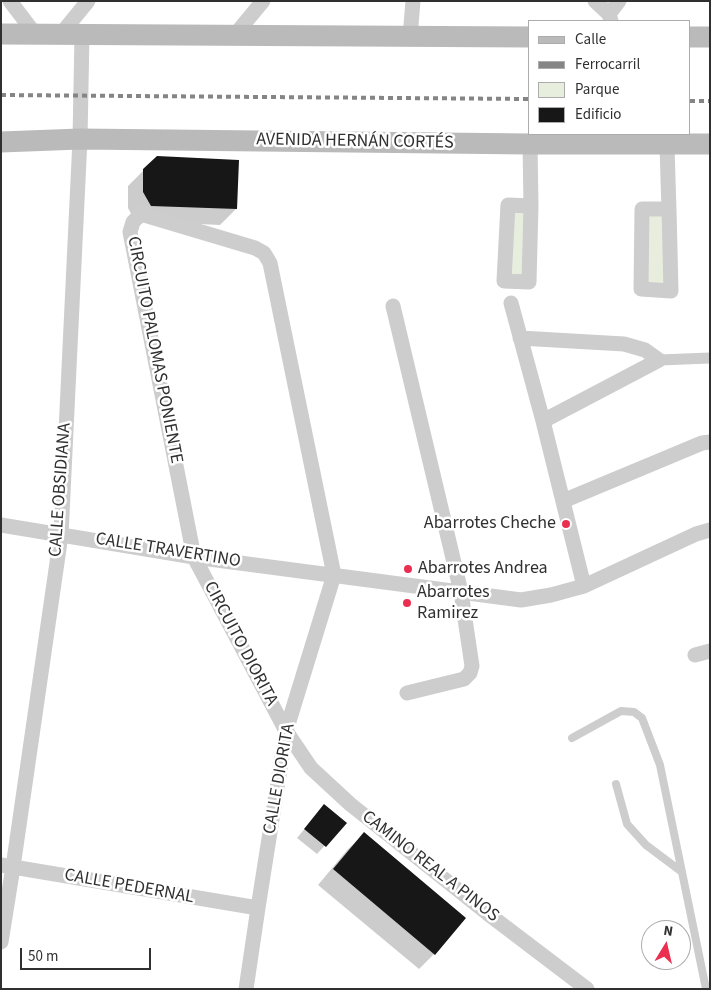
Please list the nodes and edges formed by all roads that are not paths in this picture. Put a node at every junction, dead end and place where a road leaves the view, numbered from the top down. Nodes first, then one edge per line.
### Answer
1 (10, 1) edge
2 (88, 1) edge
3 (263, 1) edge
4 (413, 1) edge
5 (595, 1) edge
6 (619, 1) edge
7 (610, 18) edge
8 (1, 34) edge
9 (35, 34) junction
10 (60, 34) junction
11 (82, 34) junction
12 (234, 36) junction
13 (410, 37) junction
14 (528, 37) edge
15 (691, 37) edge
16 (710, 37) edge
17 (80, 139) junction
18 (633, 139) edge
19 (1, 142) edge
20 (530, 144) junction
21 (667, 144) junction
22 (710, 144) edge
23 (531, 206) junction
24 (669, 209) junction
25 (511, 303) dead end
26 (394, 306) dead end
27 (520, 338) junction
28 (710, 358) edge
29 (658, 360) junction
30 (543, 422) junction
31 (710, 442) edge
32 (563, 501) junction
33 (1, 525) edge
34 (710, 530) edge
35 (61, 535) junction
36 (194, 556) junction
37 (334, 575) junction
38 (584, 586) junction
39 (461, 592) junction
40 (407, 693) dead end
41 (286, 731) junction
42 (572, 738) dead end
43 (616, 784) dead end
44 (7, 866) edge
45 (682, 872) junction
46 (258, 908) junction
47 (1, 942) edge
48 (246, 989) edge
49 (587, 989) edge
50 (706, 989) edge

1 - 9 street
2 - 10 street
3 - 12 street
4 - 13 street
5 - 7 street
6 - 7 street
8 - 9 main road
9 - 10 main road
10 - 11 main road
11 - 12 main road
11 - 17 street, CALLE OBSIDIANA
12 - 13 main road
13 - 14 main road
15 - 16 main road
17 - 19 main road, AVENIDA HERNÁN CORTÉS
17 - 20 main road, AVENIDA HERNÁN CORTÉS
17 - 35 street, CALLE OBSIDIANA
18 - 20 main road, AVENIDA HERNÁN CORTÉS
18 - 21 main road, AVENIDA HERNÁN CORTÉS
20 - 23 street
21 - 22 main road, AVENIDA HERNÁN CORTÉS
21 - 24 street
23 - 23 street
24 - 24 street
25 - 27 street
26 - 39 street
27 - 29 street
27 - 30 street
28 - 29 street
29 - 30 street
30 - 32 street
31 - 32 street
32 - 38 street
33 - 35 street, CALLE TRAVERTINO
34 - 38 street, CALLE TRAVERTINO
35 - 36 street, CALLE TRAVERTINO
35 - 44 street, CALLE OBSIDIANA
36 - 37 street, CALLE TRAVERTINO
36 - 37 street, CIRCUITO PALOMAS PONIENTE
36 - 41 street, CIRCUITO DIORITA
37 - 39 street, CALLE TRAVERTINO
37 - 41 street, CALLE DIORITA
38 - 39 street, CALLE TRAVERTINO
39 - 40 street
41 - 46 street, CALLE DIORITA
41 - 49 street, CAMINO REAL A PINOS
42 - 45 lane
43 - 45 lane
44 - 46 street, CALLE PEDERNAL
44 - 47 street, CALLE OBSIDIANA
45 - 50 lane
46 - 48 street, CALLE DIORITA

